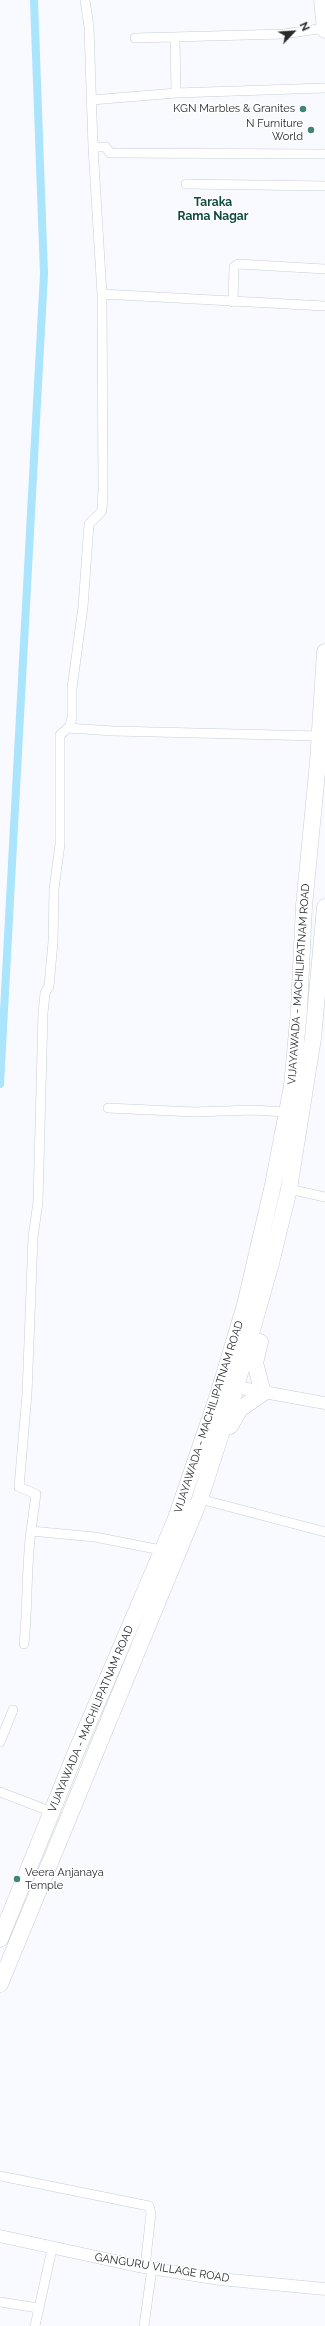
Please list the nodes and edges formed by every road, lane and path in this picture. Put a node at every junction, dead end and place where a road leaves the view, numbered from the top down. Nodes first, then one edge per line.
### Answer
1 (85, 0) edge
2 (322, 0) edge
3 (325, 29) edge
4 (175, 37) junction
5 (135, 38) dead end
6 (325, 88) edge
7 (176, 93) junction
8 (92, 100) junction
9 (92, 147) junction
10 (325, 154) edge
11 (186, 184) dead end
12 (325, 186) edge
13 (325, 270) edge
14 (102, 294) junction
15 (233, 302) junction
16 (325, 306) edge
17 (325, 652) edge
18 (68, 728) junction
19 (320, 736) junction
20 (325, 908) edge
21 (108, 1108) dead end
22 (286, 1112) junction
23 (289, 1189) junction
24 (325, 1197) edge
25 (271, 1263) junction
26 (236, 1387) junction
27 (263, 1393) junction
28 (325, 1403) edge
29 (205, 1482) junction
30 (200, 1499) junction
31 (180, 1507) junction
32 (31, 1531) junction
33 (325, 1532) edge
34 (161, 1550) junction
35 (24, 1644) dead end
36 (13, 1710) dead end
37 (0, 1742) edge
38 (0, 1792) edge
39 (52, 1812) junction
40 (0, 1939) edge
41 (0, 1984) edge
42 (0, 2176) edge
43 (0, 2236) edge
44 (52, 2249) junction
45 (149, 2268) junction
46 (325, 2289) edge
47 (0, 2302) edge
48 (38, 2308) junction
49 (35, 2326) edge
50 (144, 2326) edge

1 - 8 street
2 - 3 highway
3 - 4 street
4 - 5 street
4 - 7 street
6 - 7 street
7 - 8 street
8 - 9 street
9 - 10 street
9 - 14 street
11 - 12 street
13 - 15 street
14 - 15 street
14 - 18 street
15 - 16 street
17 - 19 highway, VIJAYAWADA - MACHILIPATNAM ROAD
18 - 19 street
18 - 32 street
19 - 22 highway, VIJAYAWADA - MACHILIPATNAM ROAD
20 - 23 highway, VIJAYAWADA - MACHILIPATNAM ROAD
21 - 22 street
22 - 31 highway, VIJAYAWADA - MACHILIPATNAM ROAD
23 - 24 street
23 - 25 highway, VIJAYAWADA - MACHILIPATNAM ROAD
25 - 26 highway, VIJAYAWADA - MACHILIPATNAM ROAD
25 - 27 highway
26 - 27 street
26 - 29 highway, VIJAYAWADA - MACHILIPATNAM ROAD
26 - 31 highway
27 - 28 street
27 - 29 highway
29 - 30 highway, VIJAYAWADA - MACHILIPATNAM ROAD
30 - 33 street
30 - 41 highway, VIJAYAWADA - MACHILIPATNAM ROAD
31 - 34 highway, VIJAYAWADA - MACHILIPATNAM ROAD
32 - 34 street
32 - 35 street
34 - 39 highway, VIJAYAWADA - MACHILIPATNAM ROAD
36 - 37 street
38 - 39 street
39 - 40 highway, VIJAYAWADA - MACHILIPATNAM ROAD
42 - 45 street
43 - 44 street, GANGURU VILLAGE ROAD
44 - 45 street, GANGURU VILLAGE ROAD
44 - 48 street
45 - 46 street, GANGURU VILLAGE ROAD
45 - 50 street
47 - 48 street
48 - 49 street

